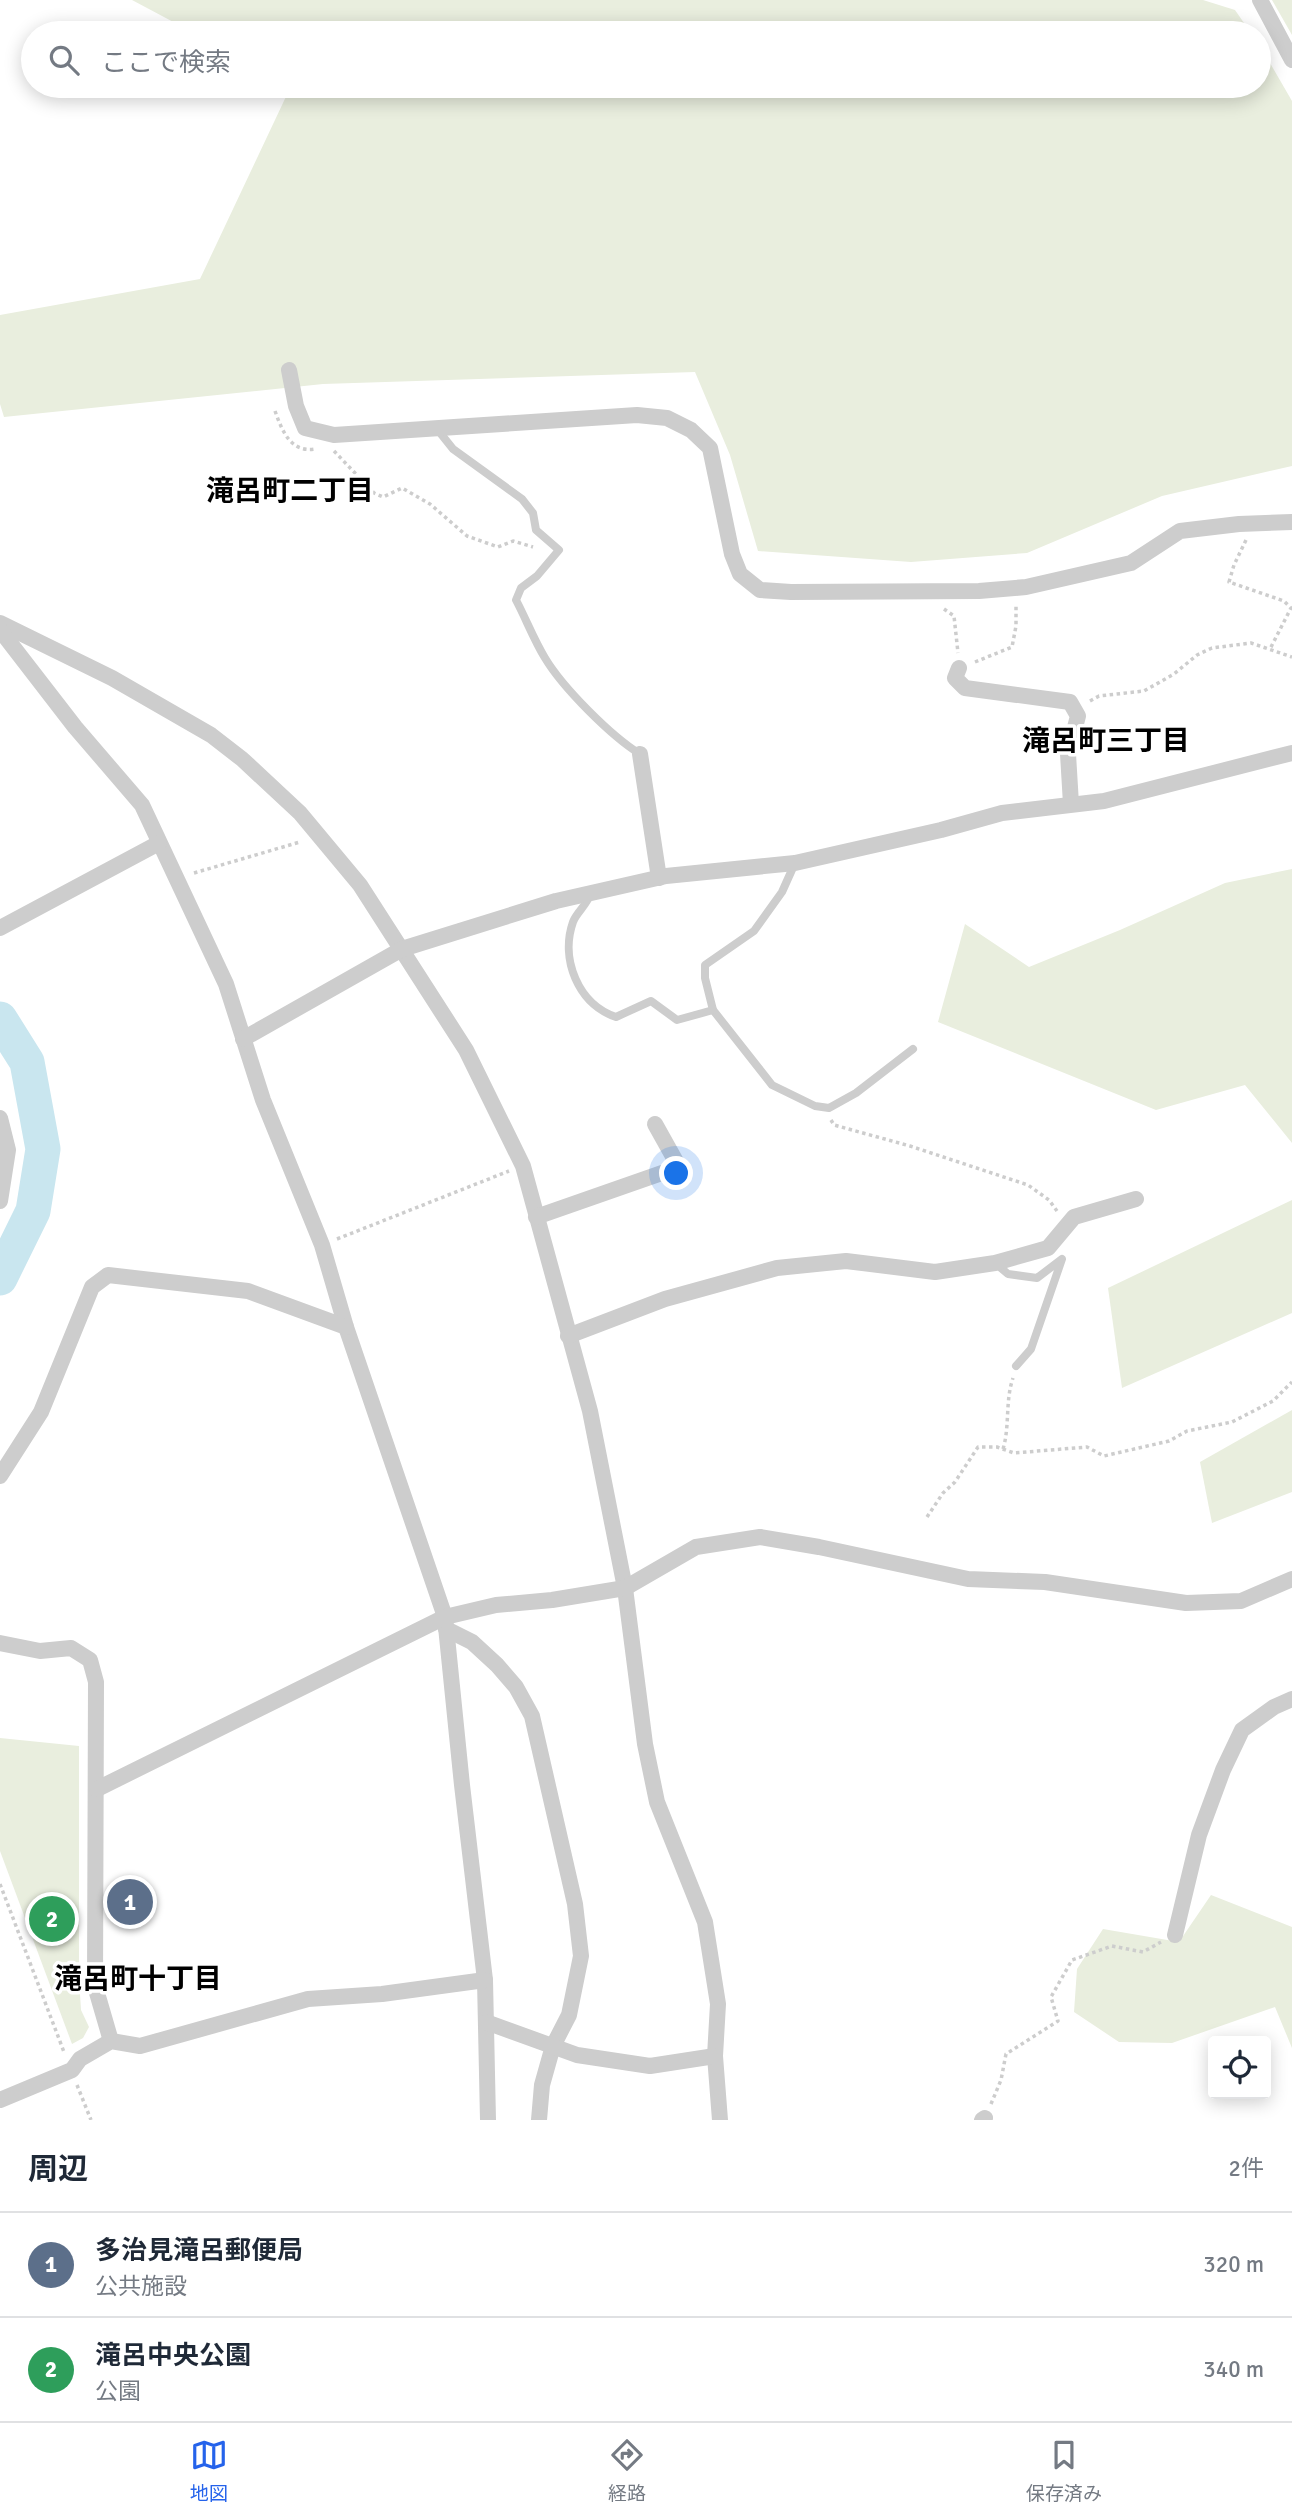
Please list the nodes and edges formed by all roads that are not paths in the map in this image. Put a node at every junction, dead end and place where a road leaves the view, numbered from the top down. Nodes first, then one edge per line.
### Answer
1 (1260, 0) edge
2 (1292, 60) edge
3 (289, 370) dead end
4 (437, 429) junction
5 (1292, 522) edge
6 (0, 624) edge
7 (0, 630) edge
8 (960, 668) road end
9 (1292, 753) edge
10 (640, 754) joint
11 (1071, 804) junction
12 (159, 843) junction
13 (795, 863) junction
14 (659, 878) junction
15 (590, 894) junction
16 (0, 928) edge
17 (402, 949) junction
18 (713, 1010) junction
19 (243, 1039) junction
20 (913, 1049) dead end
21 (0, 1118) edge
22 (655, 1124) dead end
23 (1136, 1199) dead end
24 (0, 1201) edge
25 (536, 1217) junction
26 (995, 1263) junction
27 (346, 1327) junction
28 (568, 1336) junction
29 (1016, 1366) road end
30 (0, 1476) edge
31 (1292, 1579) edge
32 (625, 1588) junction
33 (446, 1623) junction
34 (0, 1643) edge
35 (1292, 1699) edge
36 (97, 1789) junction
37 (1175, 1935) road end
38 (485, 1980) junction
39 (486, 2022) junction
40 (111, 2041) junction
41 (552, 2046) junction
42 (715, 2056) junction
43 (0, 2100) edge
44 (488, 2120) edge
45 (539, 2120) edge
46 (720, 2120) edge

1 - 2 street
3 - 4 street
4 - 5 street
4 - 10 lane
6 - 17 street
7 - 12 street
8 - 11 street
9 - 11 street
10 - 14 street
11 - 13 street
12 - 16 street
12 - 19 street
13 - 14 street
13 - 18 lane
14 - 15 street
15 - 17 street
15 - 18 lane
17 - 19 street
17 - 25 street
18 - 20 lane
19 - 27 street
21 - 24 street
22 - 25 street
23 - 26 street
25 - 28 street
26 - 28 street
26 - 29 lane
27 - 30 street
27 - 33 street
28 - 32 street
31 - 32 street
32 - 33 street
32 - 42 street
33 - 36 street
33 - 38 street
33 - 41 street
34 - 36 street
35 - 37 street
36 - 40 street
38 - 39 street
38 - 40 street
39 - 41 street
39 - 44 street
40 - 43 street
41 - 42 street
41 - 45 street
42 - 46 street

